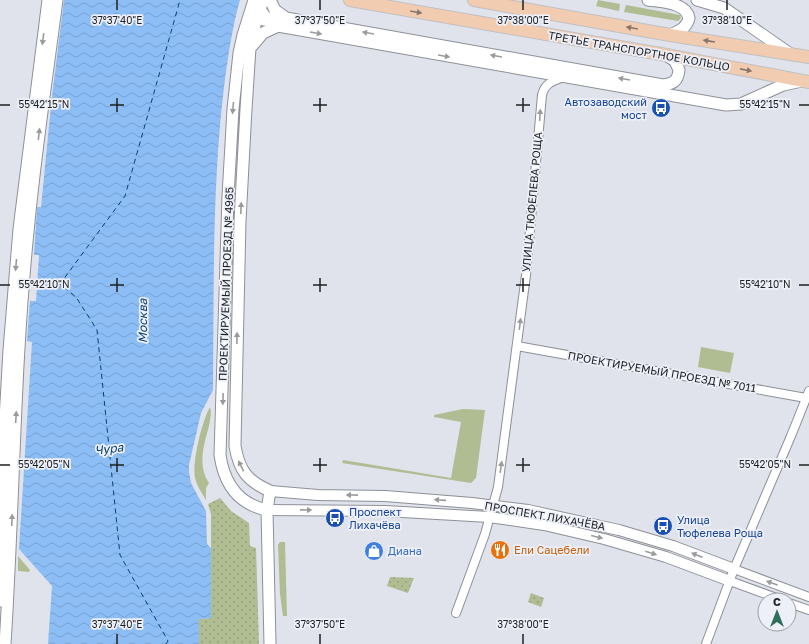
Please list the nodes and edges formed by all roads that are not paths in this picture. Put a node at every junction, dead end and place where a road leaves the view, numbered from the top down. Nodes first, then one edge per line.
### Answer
1 (48, 0) edge
2 (56, 0) edge
3 (270, 0) edge
4 (350, 0) edge
5 (474, 0) edge
6 (648, 0) edge
7 (697, 0) edge
8 (260, 6) edge
9 (286, 18) junction
10 (254, 25) junction
11 (278, 26) junction
12 (243, 35) junction
13 (670, 35) junction
14 (250, 48) junction
15 (789, 53) junction
16 (666, 55) junction
17 (809, 57) edge
18 (564, 77) junction
19 (806, 81) edge
20 (517, 346) junction
21 (808, 394) edge
22 (6, 460) edge
23 (270, 491) junction
24 (493, 505) junction
25 (267, 510) junction
26 (490, 517) junction
27 (734, 569) junction
28 (730, 580) junction
29 (761, 592) edge
30 (809, 597) edge
31 (797, 605) edge
32 (0, 610) edge
33 (809, 610) edge
34 (456, 613) dead end
35 (5, 644) edge
36 (270, 644) edge
37 (706, 644) edge

1 -> 22 main road
22 -> 2 main road
3 - 9 main road
4 -> 16 main road, ТРЕТЬЕ ТРАНСПОРТНОЕ КОЛЬЦО
13 -> 5 main road, ТРЕТЬЕ ТРАНСПОРТНОЕ КОЛЬЦО
6 - 13 main road
7 - 15 main road
8 - 9 main road
8 - 10 main road
8 - 11 main road
8 - 12 main road, ПРОЕКТИРУЕМЫЙ ПРОЕЗД № 4965
16 -> 9 main road
10 - 12 main road
10 - 14 main road, ПРОЕКТИРУЕМЫЙ ПРОЕЗД № 4965
11 - 14 main road
11 -> 18 main road
12 -> 25 main road, ПРОЕКТИРУЕМЫЙ ПРОЕЗД № 4965
15 -> 13 main road, ТРЕТЬЕ ТРАНСПОРТНОЕ КОЛЬЦО
23 -> 14 main road, ПРОЕКТИРУЕМЫЙ ПРОЕЗД № 4965
15 - 17 main road, ТРЕТЬЕ ТРАНСПОРТНОЕ КОЛЬЦО
16 -> 19 main road, ТРЕТЬЕ ТРАНСПОРТНОЕ КОЛЬЦО
18 - 19 main road
20 -> 18 street, УЛИЦА ТЮФЕЛЕВА РОЩА
20 - 21 street, ПРОЕКТИРУЕМЫЙ ПРОЕЗД № 7011
24 -> 20 street, УЛИЦА ТЮФЕЛЕВА РОЩА
21 - 27 street
22 - 32 main road
35 -> 22 main road
24 -> 23 street, ПРОСПЕКТ ЛИХАЧЁВА
23 - 25 main road
24 - 26 street, УЛИЦА ТЮФЕЛЕВА РОЩА
27 -> 24 street, ПРОСПЕКТ ЛИХАЧЁВА
25 -> 26 street, ПРОСПЕКТ ЛИХАЧЁВА
25 - 36 main road
26 -> 28 street, ПРОСПЕКТ ЛИХАЧЁВА
26 - 34 street, УЛИЦА ТЮФЕЛЕВА РОЩА
27 - 28 street
30 -> 27 street, ПРОСПЕКТ ЛИХАЧЁВА
28 - 29 street, ПРОСПЕКТ ЛИХАЧЁВА
28 - 37 street
31 - 33 street

